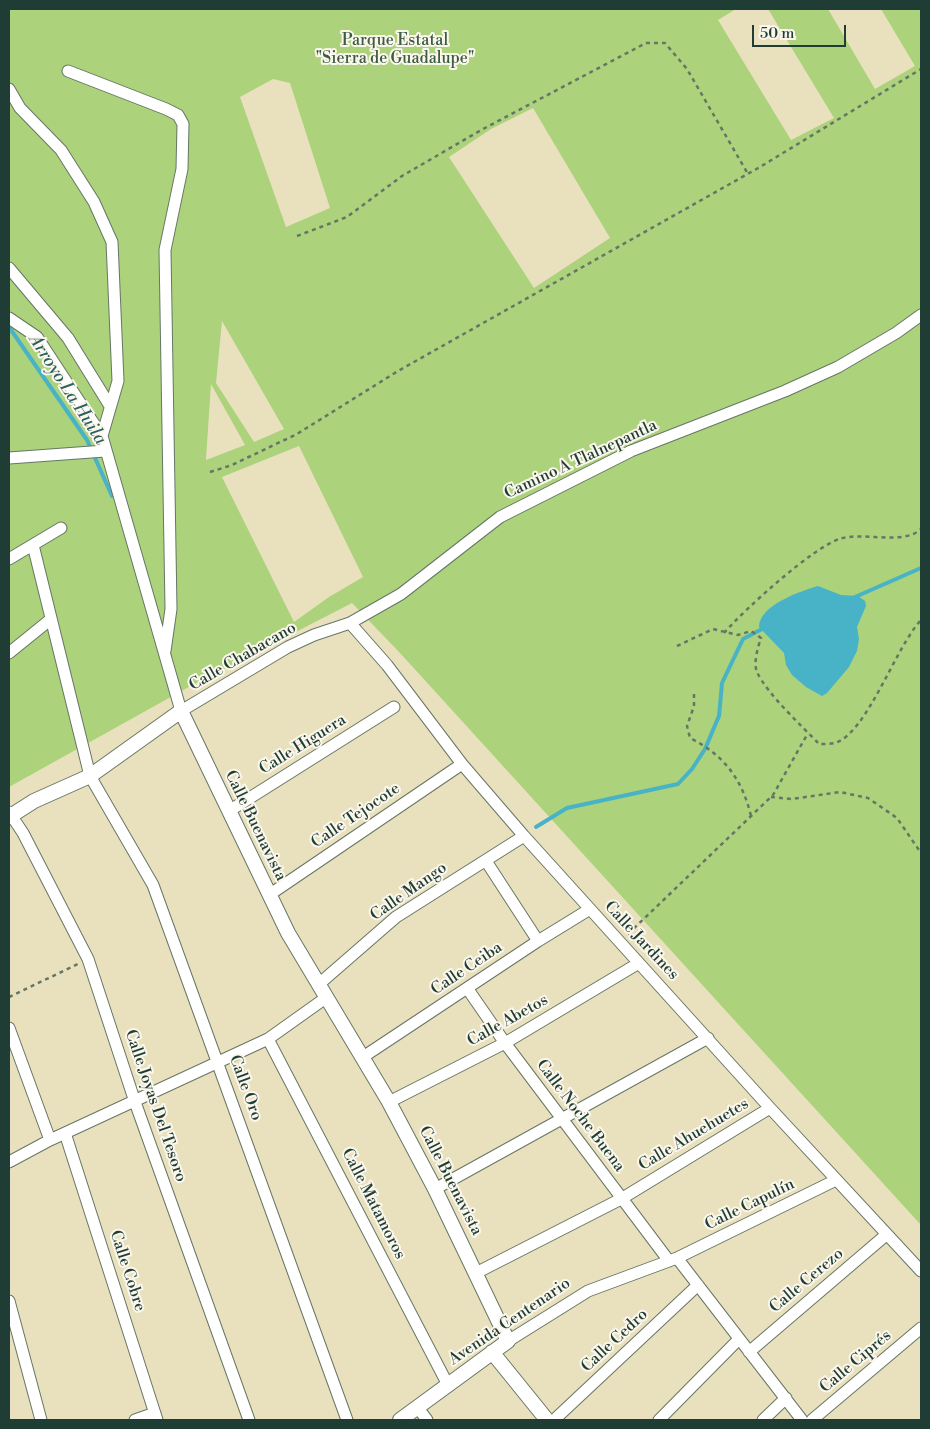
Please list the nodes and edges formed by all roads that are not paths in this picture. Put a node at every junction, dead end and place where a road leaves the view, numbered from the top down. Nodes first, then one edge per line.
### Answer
1 (68, 71) dead end
2 (9, 90) edge
3 (9, 268) edge
4 (921, 315) edge
5 (9, 318) edge
6 (110, 406) junction
7 (102, 436) junction
8 (105, 451) junction
9 (9, 458) edge
10 (60, 528) dead end
11 (33, 545) junction
12 (9, 559) edge
13 (51, 618) junction
14 (350, 623) junction
15 (9, 653) edge
16 (165, 656) junction
17 (394, 707) dead end
18 (181, 711) junction
19 (462, 764) junction
20 (90, 776) junction
21 (229, 812) junction
22 (10, 815) edge
23 (524, 836) junction
24 (486, 861) junction
25 (269, 895) junction
26 (590, 909) junction
27 (538, 941) junction
28 (639, 963) junction
29 (319, 984) junction
30 (467, 988) junction
31 (327, 998) junction
32 (9, 1028) edge
33 (708, 1038) junction
34 (268, 1039) junction
35 (505, 1044) junction
36 (363, 1057) junction
37 (218, 1062) junction
38 (135, 1102) junction
39 (390, 1102) junction
40 (770, 1108) junction
41 (562, 1119) junction
42 (65, 1133) junction
43 (50, 1140) junction
44 (9, 1162) edge
45 (836, 1180) junction
46 (435, 1189) junction
47 (621, 1199) junction
48 (886, 1235) junction
49 (673, 1260) junction
50 (921, 1271) edge
51 (476, 1273) junction
52 (698, 1285) junction
53 (9, 1301) edge
54 (921, 1328) edge
55 (738, 1339) junction
56 (508, 1341) junction
57 (492, 1352) junction
58 (749, 1352) junction
59 (448, 1385) junction
60 (786, 1398) junction
61 (418, 1408) junction
62 (156, 1416) edge
63 (41, 1420) edge
64 (135, 1420) edge
65 (249, 1420) edge
66 (347, 1420) edge
67 (400, 1420) edge
68 (427, 1420) edge
69 (547, 1420) edge
70 (554, 1420) edge
71 (659, 1420) edge
72 (763, 1420) edge
73 (802, 1420) edge
74 (812, 1420) edge

1 - 16 street
2 - 6 street
3 - 6 street
4 - 14 street, Camino A Tlalnepantla
5 - 7 street, Calle Buenavista
6 - 7 street
7 - 8 street, Calle Buenavista
8 - 9 street
8 - 16 street, Calle Buenavista
10 - 11 street
11 - 12 street
11 - 13 street, Calle Oro
13 - 15 street
13 - 20 street, Calle Oro
14 - 18 street, Calle Chabacano
14 - 19 street, Calle Jardines
16 - 18 street, Calle Buenavista
17 - 21 street, Calle Higuera
18 - 20 street
18 - 21 street, Calle Buenavista
19 - 23 street, Calle Jardines
19 - 25 street, Calle Tejocote
20 - 22 street
20 - 37 street, Calle Oro
21 - 25 street, Calle Buenavista
22 - 38 street, Calle Joyas Del Tesoro
23 - 24 street, Calle Mango
23 - 26 street, Calle Jardines
24 - 27 street
24 - 29 street, Calle Mango
25 - 29 street, Calle Buenavista
26 - 27 street, Calle Ceiba
26 - 28 street, Calle Jardines
27 - 30 street, Calle Ceiba
28 - 33 street, Calle Jardines
28 - 35 street, Calle Abetos
29 - 31 street, Calle Buenavista
30 - 35 street, Calle Noche Buena
30 - 36 street, Calle Ceiba
31 - 34 street
31 - 36 street, Calle Buenavista
32 - 43 street
33 - 40 street, Calle Jardines
33 - 41 street
34 - 37 street
34 - 59 street, Calle Matamoros
35 - 39 street, Calle Abetos
35 - 41 street, Calle Noche Buena
36 - 39 street, Calle Buenavista
37 - 38 street
37 - 66 street, Calle Oro
38 - 42 street
38 - 65 street, Calle Joyas Del Tesoro
39 - 46 street, Calle Buenavista
40 - 45 street, Calle Jardines
40 - 47 street, Calle Ahuehuetes
41 - 46 street
41 - 47 street, Calle Noche Buena
42 - 43 street
42 - 62 street, Calle Cobre
43 - 44 street
45 - 48 street, Calle Jardines
45 - 49 street, Calle Capulín
46 - 51 street, Calle Buenavista
47 - 49 street, Calle Noche Buena
47 - 51 street, Calle Ahuehuetes
48 - 50 street, Calle Jardines
48 - 58 street, Calle Cerezo
49 - 52 street, Calle Noche Buena
49 - 56 street, Avenida Centenario
51 - 56 street, Calle Buenavista
52 - 55 street, Calle Noche Buena
52 - 70 street, Calle Cedro
53 - 63 street
54 - 74 street, Calle Ciprés
55 - 58 street, Calle Noche Buena
55 - 71 street
56 - 57 street, Avenida Centenario
57 - 59 street, Avenida Centenario
57 - 69 street
58 - 60 street, Calle Noche Buena
59 - 61 street, Avenida Centenario
60 - 72 street
60 - 73 street, Calle Noche Buena
61 - 67 street, Avenida Centenario
61 - 68 street
62 - 64 street

